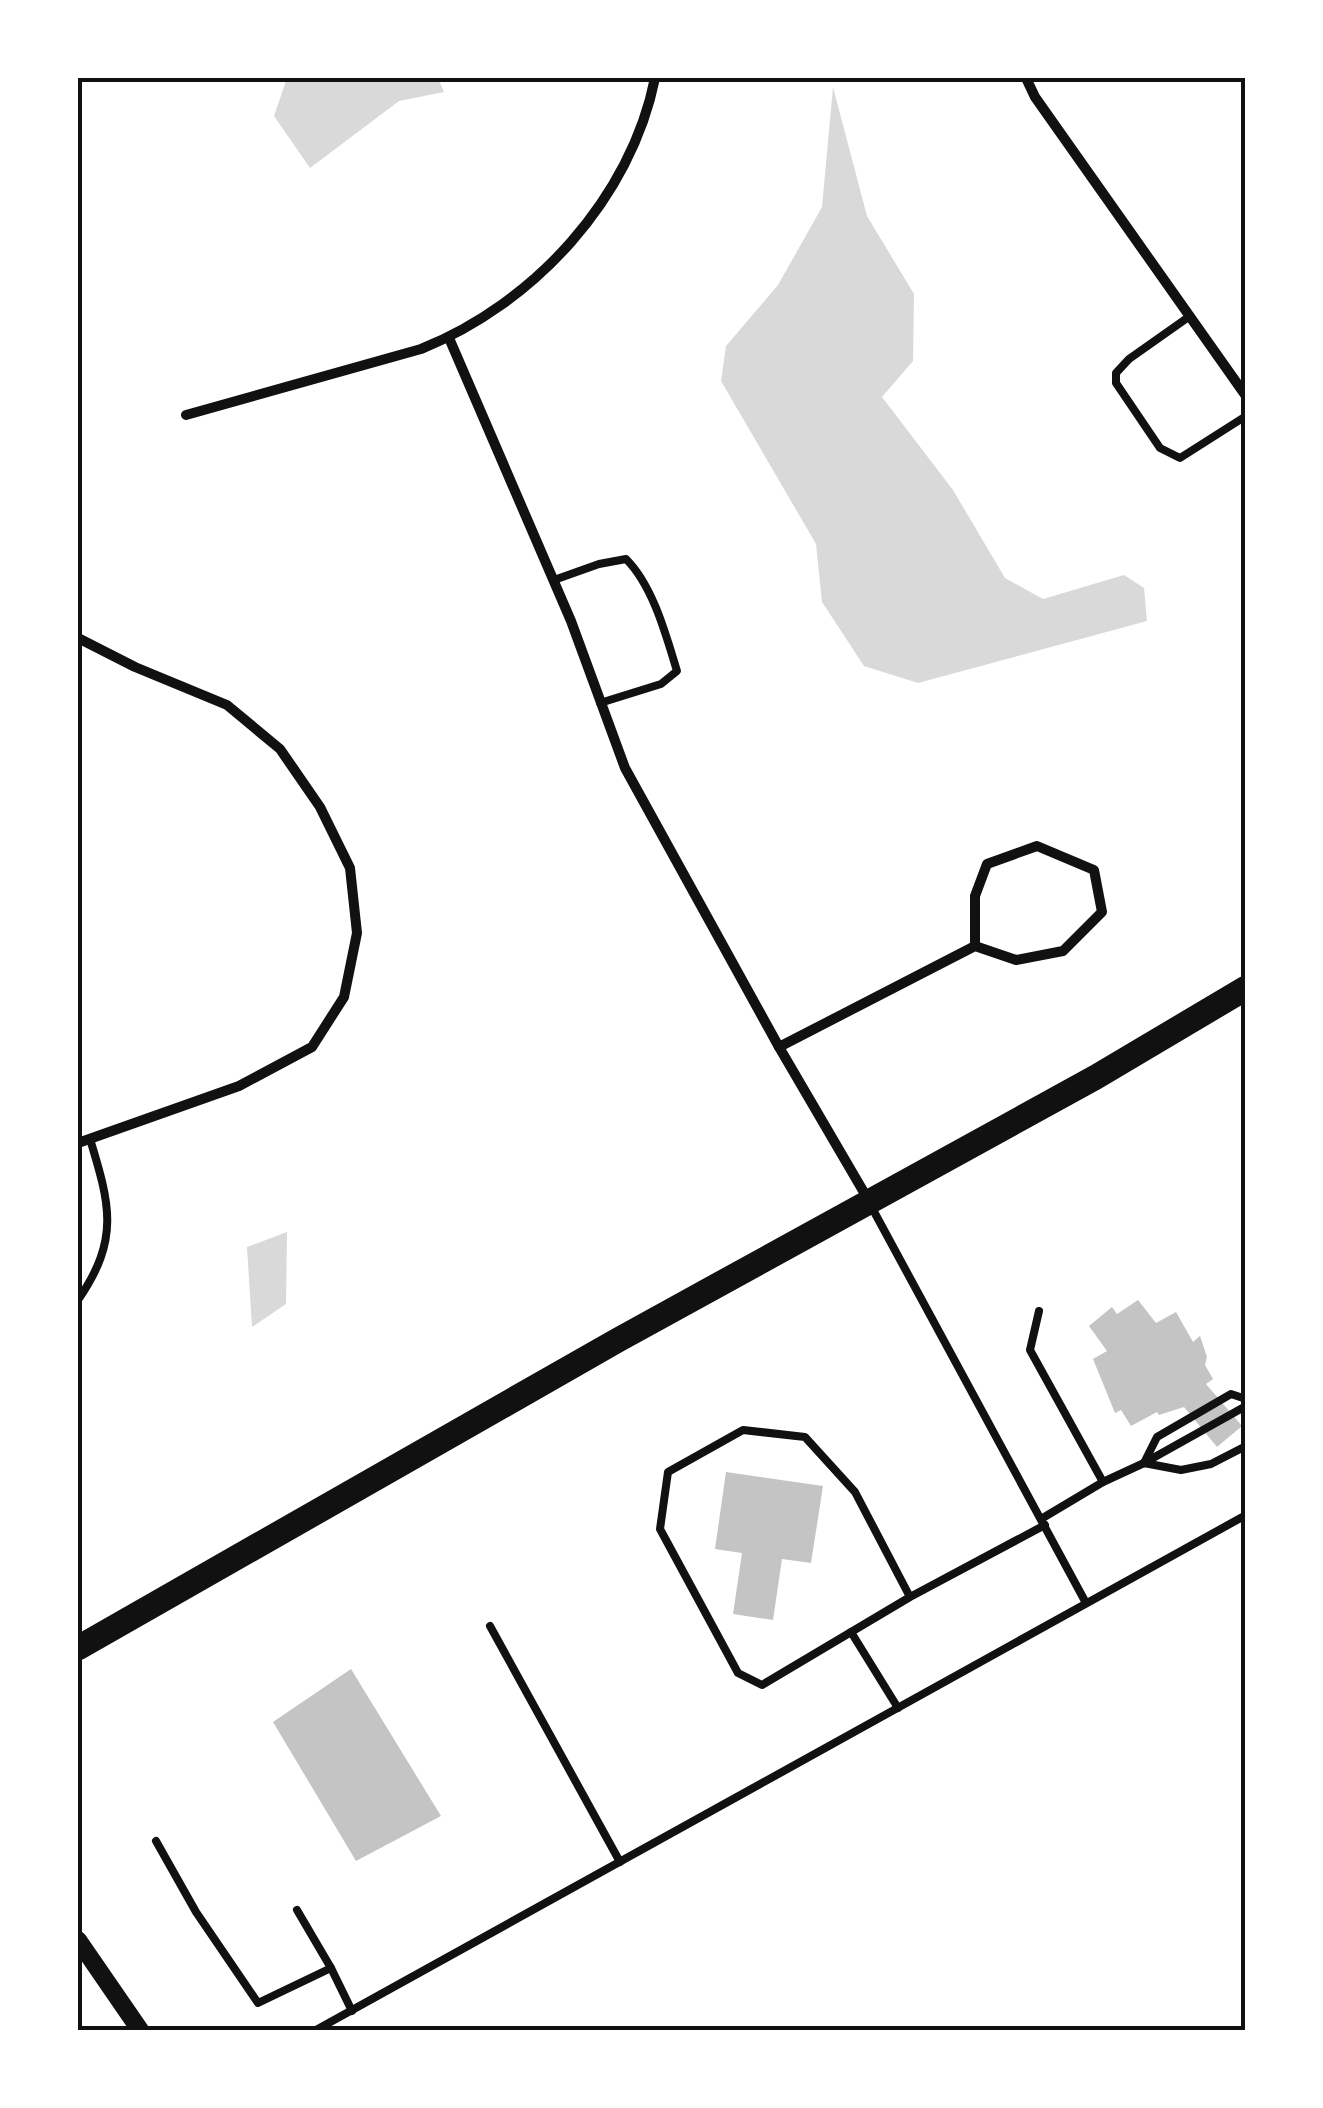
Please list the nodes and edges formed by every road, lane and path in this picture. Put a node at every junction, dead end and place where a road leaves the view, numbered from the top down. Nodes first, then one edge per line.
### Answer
1 (655, 78) edge
2 (1026, 78) edge
3 (1190, 316) junction
4 (449, 338) junction
5 (1246, 396) edge
6 (186, 415) dead end
7 (1246, 416) edge
8 (554, 580) junction
9 (78, 638) edge
10 (600, 702) junction
11 (975, 946) junction
12 (1246, 988) edge
13 (779, 1047) junction
14 (90, 1138) junction
15 (78, 1142) edge
16 (869, 1202) junction
17 (78, 1300) edge
18 (1040, 1311) dead end
19 (1246, 1402) edge
20 (1246, 1446) edge
21 (1144, 1463) junction
22 (1103, 1482) junction
23 (1246, 1515) edge
24 (1043, 1522) junction
25 (910, 1596) junction
26 (1086, 1603) junction
27 (490, 1626) dead end
28 (851, 1632) junction
29 (78, 1648) edge
30 (898, 1708) junction
31 (156, 1840) dead end
32 (620, 1862) junction
33 (297, 1910) dead end
34 (78, 1940) edge
35 (331, 1968) junction
36 (352, 2010) junction
37 (140, 2030) edge
38 (316, 2030) edge

1 - 4 street
2 - 3 street
3 - 5 street
3 - 7 lane
4 - 6 street
4 - 8 street
8 - 10 street
8 - 10 lane
9 - 14 street
10 - 13 street
11 - 11 street
11 - 13 street
12 - 16 main road
13 - 16 street
14 - 15 street
14 - 17 lane
16 - 24 lane
16 - 29 main road
18 - 22 lane
19 - 21 lane
19 - 21 lane
20 - 21 lane
21 - 22 lane
22 - 24 lane
23 - 26 lane
24 - 25 lane
24 - 26 lane
25 - 28 lane
25 - 28 lane
26 - 30 lane
27 - 32 lane
28 - 30 lane
30 - 32 lane
31 - 35 lane
32 - 36 lane
33 - 35 lane
34 - 37 street
35 - 36 lane
36 - 38 lane

